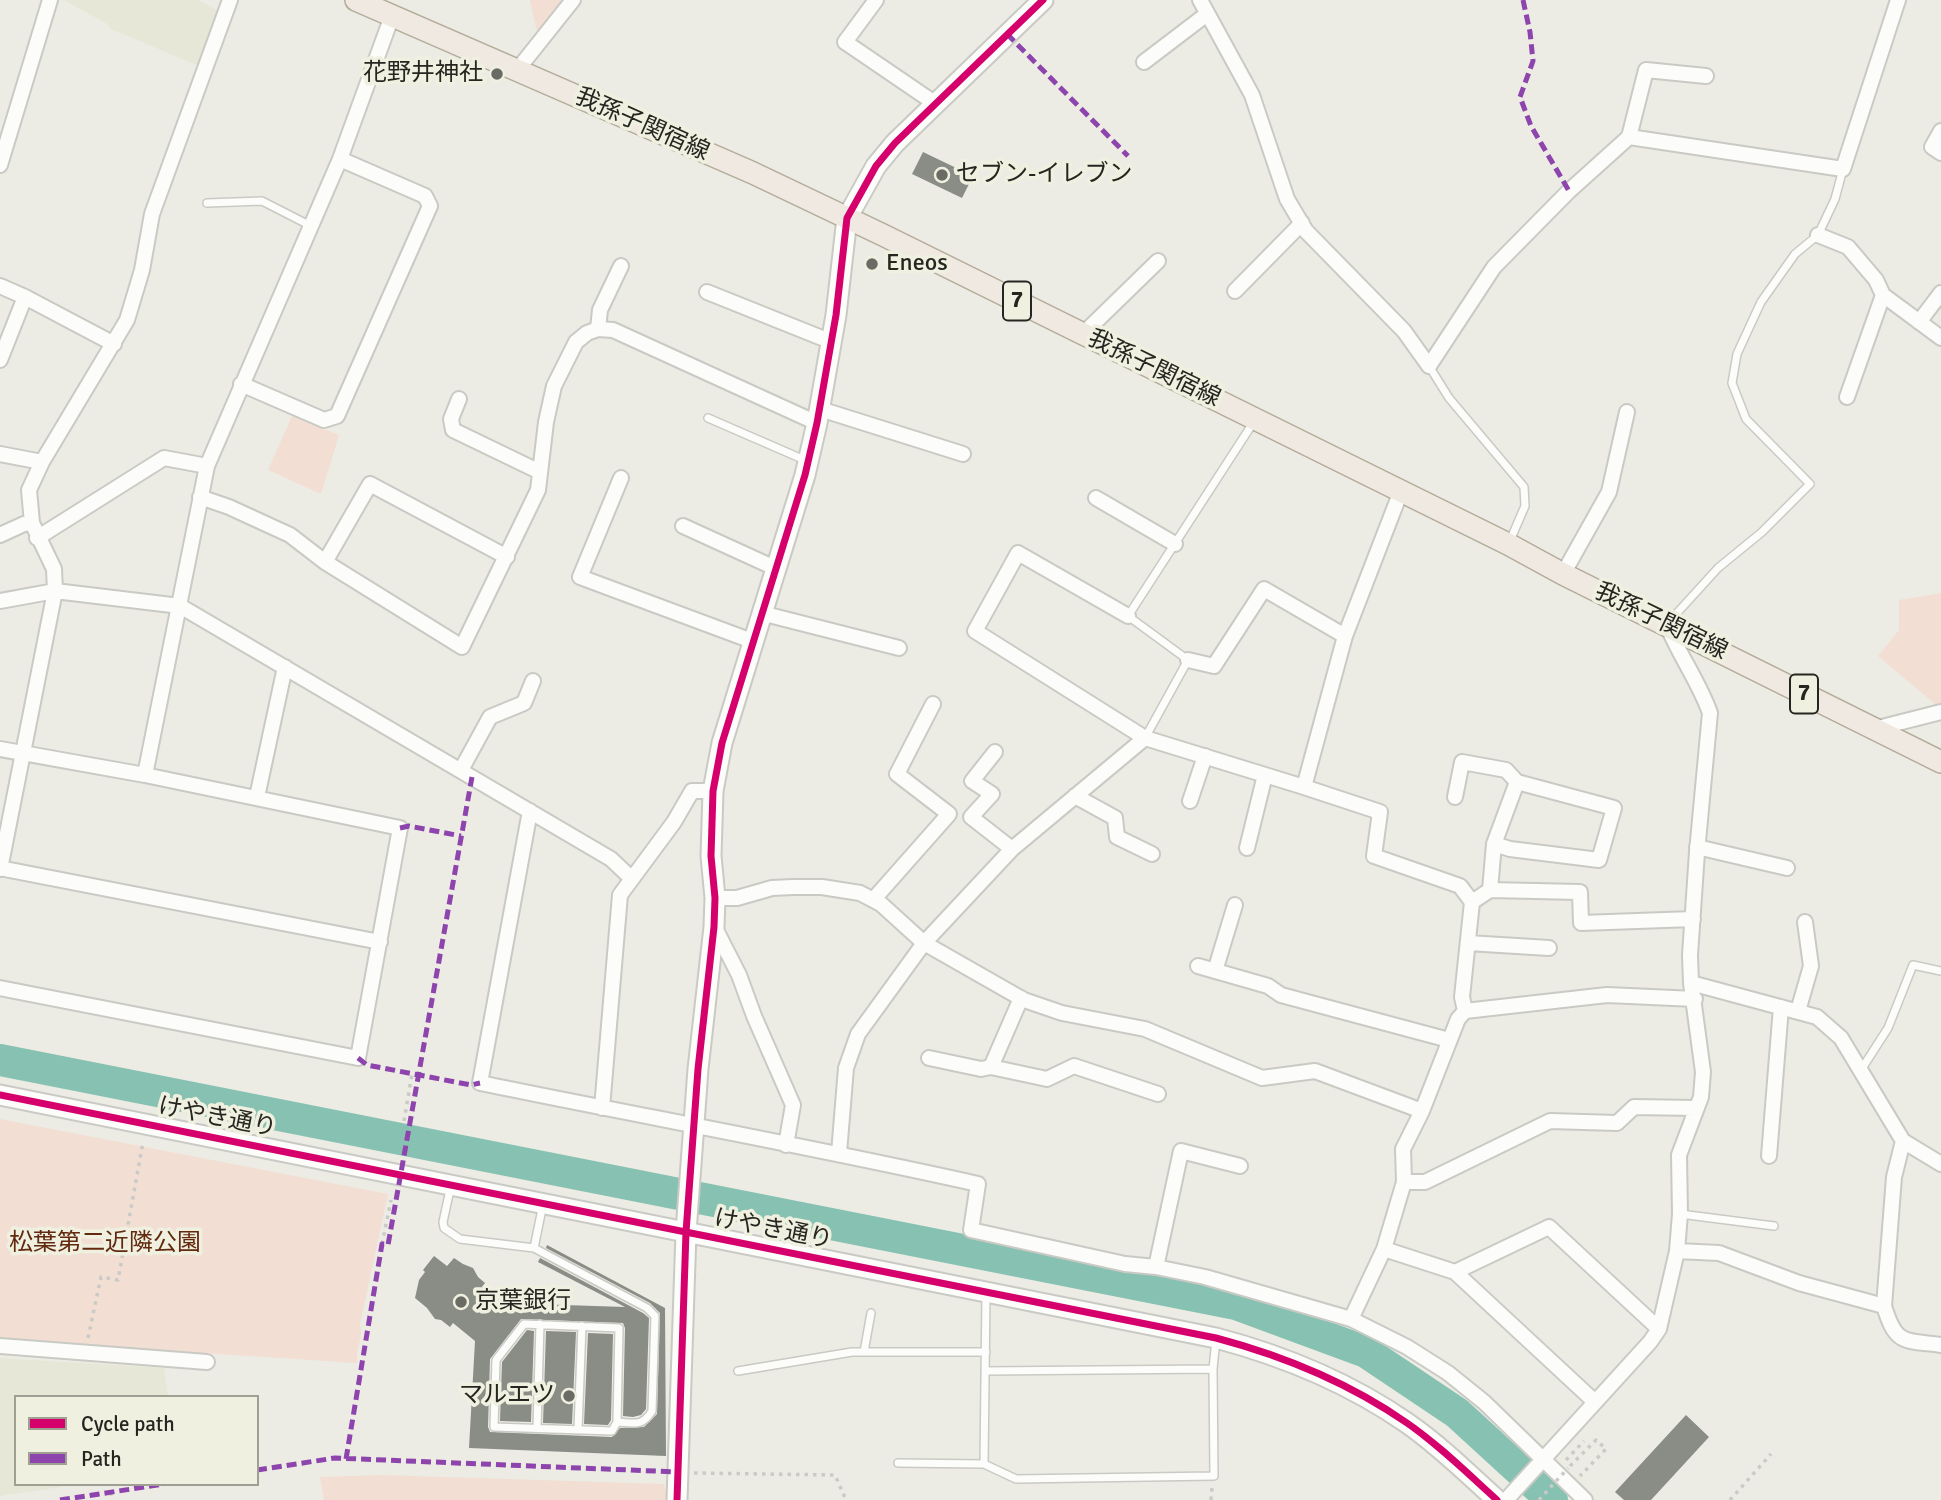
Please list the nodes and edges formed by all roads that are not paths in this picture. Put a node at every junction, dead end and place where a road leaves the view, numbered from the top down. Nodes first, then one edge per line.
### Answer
1 (50, 0) edge
2 (229, 0) edge
3 (356, 0) edge
4 (573, 0) edge
5 (876, 0) edge
6 (1043, 0) edge
7 (1200, 0) edge
8 (1898, 0) edge
9 (1207, 14) junction
10 (392, 16) junction
11 (1144, 62) dead end
12 (519, 71) junction
13 (1706, 76) dead end
14 (936, 104) junction
15 (1941, 131) edge
16 (1629, 137) junction
17 (1941, 153) edge
18 (340, 159) junction
19 (0, 165) edge
20 (1843, 169) junction
21 (208, 203) dead end
22 (847, 218) junction
23 (1302, 223) junction
24 (311, 226) junction
25 (1818, 234) junction
26 (1158, 261) dead end
27 (621, 266) dead end
28 (0, 286) edge
29 (1235, 291) dead end
30 (708, 292) dead end
31 (1941, 293) edge
32 (1883, 295) junction
33 (25, 297) junction
34 (1919, 322) junction
35 (598, 329) junction
36 (1083, 334) junction
37 (1941, 338) edge
38 (832, 342) junction
39 (114, 344) junction
40 (0, 360) edge
41 (1429, 366) junction
42 (241, 384) junction
43 (1847, 397) dead end
44 (459, 399) dead end
45 (1628, 412) dead end
46 (819, 416) junction
47 (708, 418) dead end
48 (1256, 419) junction
49 (0, 454) edge
50 (964, 454) dead end
51 (808, 461) junction
52 (42, 462) junction
53 (207, 466) junction
54 (540, 472) junction
55 (621, 478) dead end
56 (1401, 491) junction
57 (200, 497) junction
58 (1096, 498) dead end
59 (32, 523) junction
60 (683, 526) dead end
61 (0, 535) edge
62 (37, 538) junction
63 (1175, 544) junction
64 (1508, 544) junction
65 (507, 557) junction
66 (325, 562) junction
67 (775, 568) junction
68 (1563, 574) junction
69 (55, 591) junction
70 (0, 601) edge
71 (180, 606) junction
72 (761, 613) junction
73 (1128, 616) junction
74 (1667, 625) junction
75 (1345, 636) junction
76 (752, 641) junction
77 (899, 648) dead end
78 (1188, 660) junction
79 (285, 667) junction
80 (533, 681) dead end
81 (933, 704) dead end
82 (1941, 712) edge
83 (1874, 729) junction
84 (1145, 738) junction
85 (0, 749) edge
86 (24, 752) junction
87 (995, 752) dead end
88 (1205, 757) junction
89 (1941, 762) edge
90 (461, 771) junction
91 (145, 775) junction
92 (1265, 775) junction
93 (1517, 782) junction
94 (1304, 787) junction
95 (713, 791) junction
96 (1075, 796) junction
97 (257, 797) junction
98 (1455, 797) dead end
99 (1190, 801) dead end
100 (530, 811) junction
101 (1494, 844) junction
102 (1697, 847) junction
103 (1247, 848) dead end
104 (1012, 849) junction
105 (1152, 854) dead end
106 (1787, 868) dead end
107 (0, 869) edge
108 (632, 878) junction
109 (1490, 890) junction
110 (715, 898) junction
111 (873, 900) junction
112 (1472, 902) junction
113 (1235, 905) dead end
114 (1693, 919) junction
115 (1805, 922) dead end
116 (714, 927) junction
117 (380, 942) junction
118 (924, 943) junction
119 (1468, 943) junction
120 (1549, 948) dead end
121 (1198, 966) dead end
122 (1215, 971) junction
123 (1941, 971) edge
124 (1691, 984) junction
125 (0, 988) edge
126 (1021, 998) junction
127 (1695, 999) junction
128 (1781, 1007) junction
129 (1798, 1011) junction
130 (1465, 1012) junction
131 (1449, 1040) junction
132 (929, 1058) dead end
133 (991, 1067) junction
134 (1860, 1071) junction
135 (1158, 1094) dead end
136 (0, 1095) edge
137 (603, 1108) junction
138 (1696, 1108) junction
139 (1422, 1111) junction
140 (694, 1127) junction
141 (1903, 1140) junction
142 (786, 1145) junction
143 (839, 1153) junction
144 (1769, 1156) dead end
145 (1941, 1164) edge
146 (1240, 1167) dead end
147 (1404, 1182) junction
148 (451, 1185) junction
149 (543, 1203) junction
150 (1681, 1214) junction
151 (1774, 1226) dead end
152 (686, 1232) junction
153 (534, 1248) junction
154 (1384, 1249) junction
155 (1677, 1251) junction
156 (1156, 1267) junction
157 (1455, 1272) junction
158 (986, 1292) junction
159 (1884, 1306) junction
160 (871, 1313) dead end
161 (1351, 1319) junction
162 (540, 1324) junction
163 (582, 1326) junction
164 (1659, 1329) junction
165 (1216, 1338) junction
166 (1941, 1345) edge
167 (0, 1346) edge
168 (864, 1352) junction
169 (986, 1352) junction
170 (207, 1362) dead end
171 (1213, 1369) junction
172 (738, 1371) dead end
173 (986, 1371) junction
174 (1594, 1402) junction
175 (617, 1422) junction
176 (537, 1428) junction
177 (578, 1429) junction
178 (898, 1463) dead end
179 (1538, 1463) junction
180 (984, 1464) junction
181 (1506, 1497) edge
182 (677, 1500) edge
183 (1585, 1500) edge

1 - 19 street
2 - 39 street
3 - 10 main road, 我孫子関宿線 / 7
4 - 12 street
5 - 14 street
6 - 14 street
7 - 9 street
8 - 20 street
9 - 11 street
9 - 23 street
10 - 12 main road, 我孫子関宿線 / 7
10 - 18 street
12 - 22 main road, 我孫子関宿線 / 7
13 - 16 street
14 - 22 street
15 - 17 street
16 - 20 street
16 - 41 street
18 - 24 street
18 - 42 street
20 - 25 lane
21 - 24 lane
22 - 36 main road, 我孫子関宿線 / 7
22 - 38 street
23 - 29 street
23 - 41 street
24 - 42 street
25 - 32 street
25 - 74 lane
26 - 36 street
27 - 35 street
28 - 33 street
30 - 38 street
31 - 34 street
32 - 34 street
32 - 43 street
33 - 39 street
33 - 40 street
34 - 37 street
35 - 46 street
35 - 54 street
36 - 48 main road, 我孫子関宿線 / 7
38 - 46 street
39 - 52 street
41 - 64 lane
42 - 53 street
44 - 54 street
45 - 68 street
46 - 50 street
46 - 51 street
47 - 51 lane
48 - 56 main road, 我孫子関宿線 / 7
48 - 63 lane
49 - 52 street
51 - 67 street
52 - 59 street
53 - 57 street
53 - 62 street
54 - 65 street
55 - 76 street
56 - 64 main road, 我孫子関宿線 / 7
56 - 75 street
57 - 66 street
57 - 71 street
58 - 63 street
59 - 61 street
59 - 62 street
60 - 67 street
62 - 69 street
63 - 73 lane
64 - 68 main road, 我孫子関宿線 / 7
65 - 66 street
65 - 66 street
67 - 72 street
68 - 74 main road, 我孫子関宿線 / 7
69 - 70 street
69 - 71 street
69 - 86 street
71 - 79 street
71 - 91 street
72 - 76 street
72 - 77 street
73 - 78 lane
73 - 84 street
74 - 83 main road, 我孫子関宿線 / 7
74 - 102 street
75 - 78 street
75 - 94 street
76 - 95 street
78 - 84 lane
79 - 90 street
79 - 97 street
80 - 90 street
81 - 111 street
82 - 83 street
83 - 89 main road, 我孫子関宿線 / 7
84 - 88 street
84 - 96 street
85 - 86 street
86 - 91 street
86 - 107 street
87 - 104 street
88 - 92 street
88 - 99 street
90 - 100 street
91 - 97 street
92 - 94 street
92 - 103 street
93 - 98 street
93 - 101 street
93 - 101 street
94 - 112 street
95 - 108 street
95 - 110 street
96 - 104 street
96 - 105 street
97 - 117 street
100 - 108 street
100 - 137 street
101 - 109 street
102 - 106 street
102 - 114 street
104 - 118 street
107 - 117 street
108 - 137 street
109 - 112 street
109 - 114 street
110 - 111 street
110 - 116 street
111 - 118 street
112 - 119 street
113 - 122 street
114 - 124 street
115 - 129 street
116 - 140 street
116 - 142 street
117 - 125 street
118 - 126 street
118 - 143 street
119 - 120 street
119 - 130 street
121 - 122 street
122 - 131 street
123 - 134 lane
124 - 127 street
124 - 128 street
126 - 133 street
126 - 139 street
127 - 130 street
127 - 138 street
128 - 129 street
128 - 144 street
129 - 134 street
130 - 131 street
131 - 139 street
132 - 133 street
133 - 135 street
134 - 141 street
136 - 148 street, けやき通り
137 - 140 street
138 - 147 street
138 - 150 street
139 - 147 street
140 - 142 street
140 - 152 street
141 - 145 street
141 - 159 street
142 - 143 street
143 - 156 street
146 - 156 street
147 - 154 street
148 - 149 street, けやき通り
148 - 153 lane
149 - 152 street, けやき通り
149 - 153 lane
150 - 151 lane
150 - 155 street
152 - 158 street, けやき通り
152 - 182 street
153 - 175 lane
154 - 157 street
154 - 161 street
155 - 159 street
155 - 164 street
156 - 161 street
157 - 164 street
157 - 174 street
158 - 165 street, けやき通り
158 - 169 lane
159 - 166 street
160 - 168 lane
161 - 179 street
162 - 163 lane
162 - 176 lane
162 - 176 lane
163 - 175 lane
163 - 177 lane
164 - 174 street
165 - 171 lane
165 - 181 street, けやき通り
167 - 170 street
168 - 169 lane
168 - 172 lane
169 - 173 lane
171 - 173 lane
171 - 180 lane
173 - 180 lane
174 - 179 street
175 - 177 lane
176 - 177 lane
178 - 180 lane
179 - 181 street
179 - 183 street

